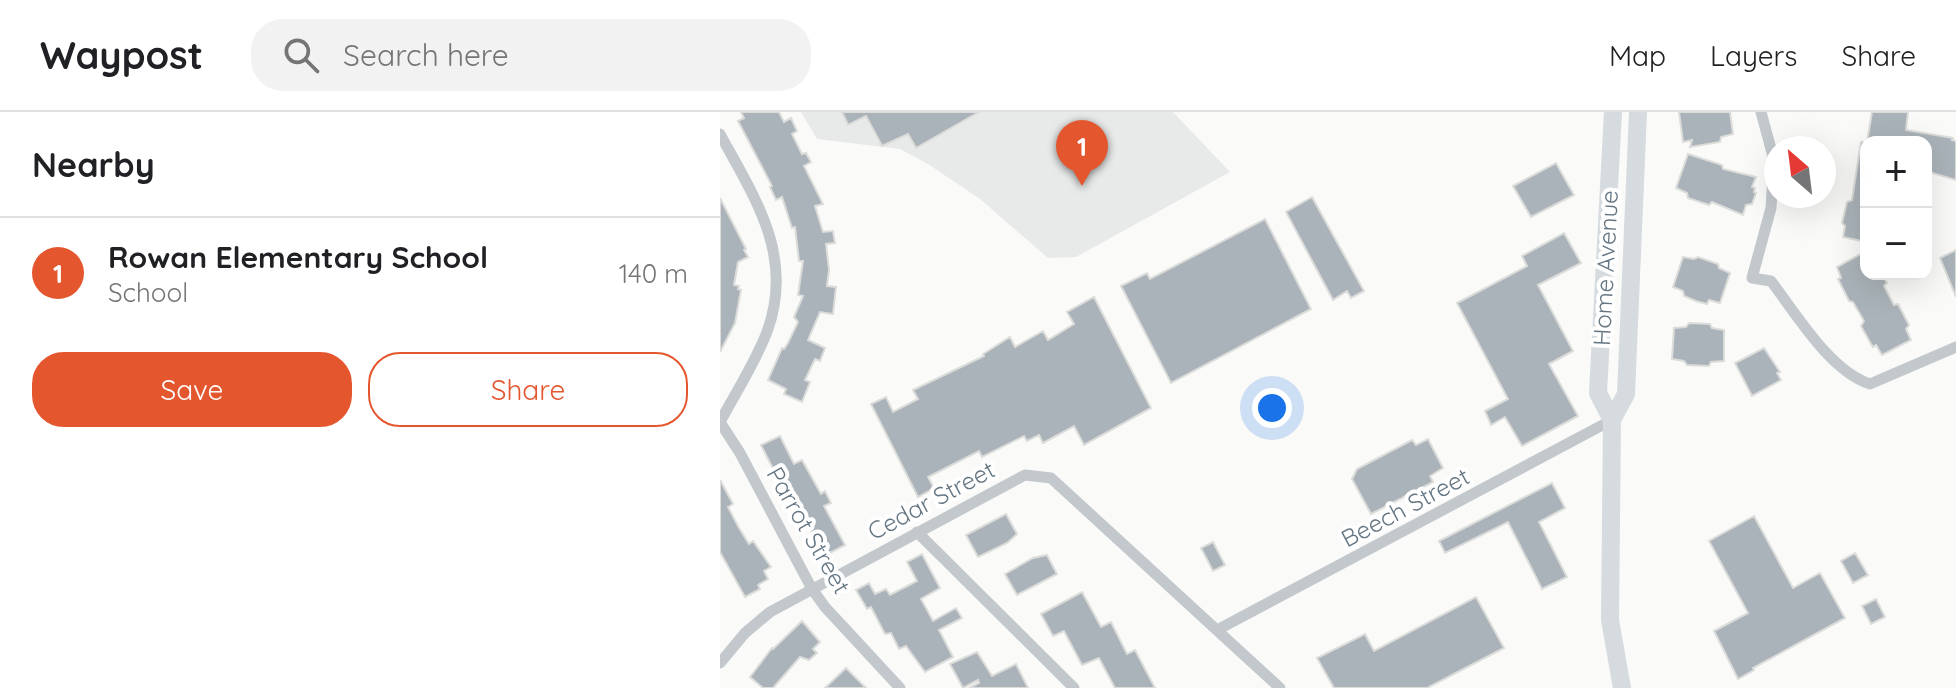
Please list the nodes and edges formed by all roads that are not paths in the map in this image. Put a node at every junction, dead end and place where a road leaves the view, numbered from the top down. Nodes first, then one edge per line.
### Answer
1 (1613, 112) edge
2 (1638, 112) edge
3 (1761, 112) edge
4 (720, 134) edge
5 (1956, 347) edge
6 (1612, 420) junction
7 (720, 422) edge
8 (917, 532) junction
9 (812, 589) junction
10 (1217, 630) junction
11 (720, 663) edge
12 (900, 688) edge
13 (1074, 688) edge
14 (1280, 688) edge
15 (1622, 688) edge

1 - 6 main road, Home Avenue
2 - 6 main road, Home Avenue
3 - 5 street
4 - 7 street
6 - 10 street, Beech Street
6 - 15 main road, Home Avenue
7 - 9 street, Parrot Street
8 - 9 street, Cedar Street
8 - 10 street, Cedar Street
8 - 13 street
9 - 11 street, Cedar Street
9 - 12 street, Parrot Street
10 - 14 street, Cedar Street

